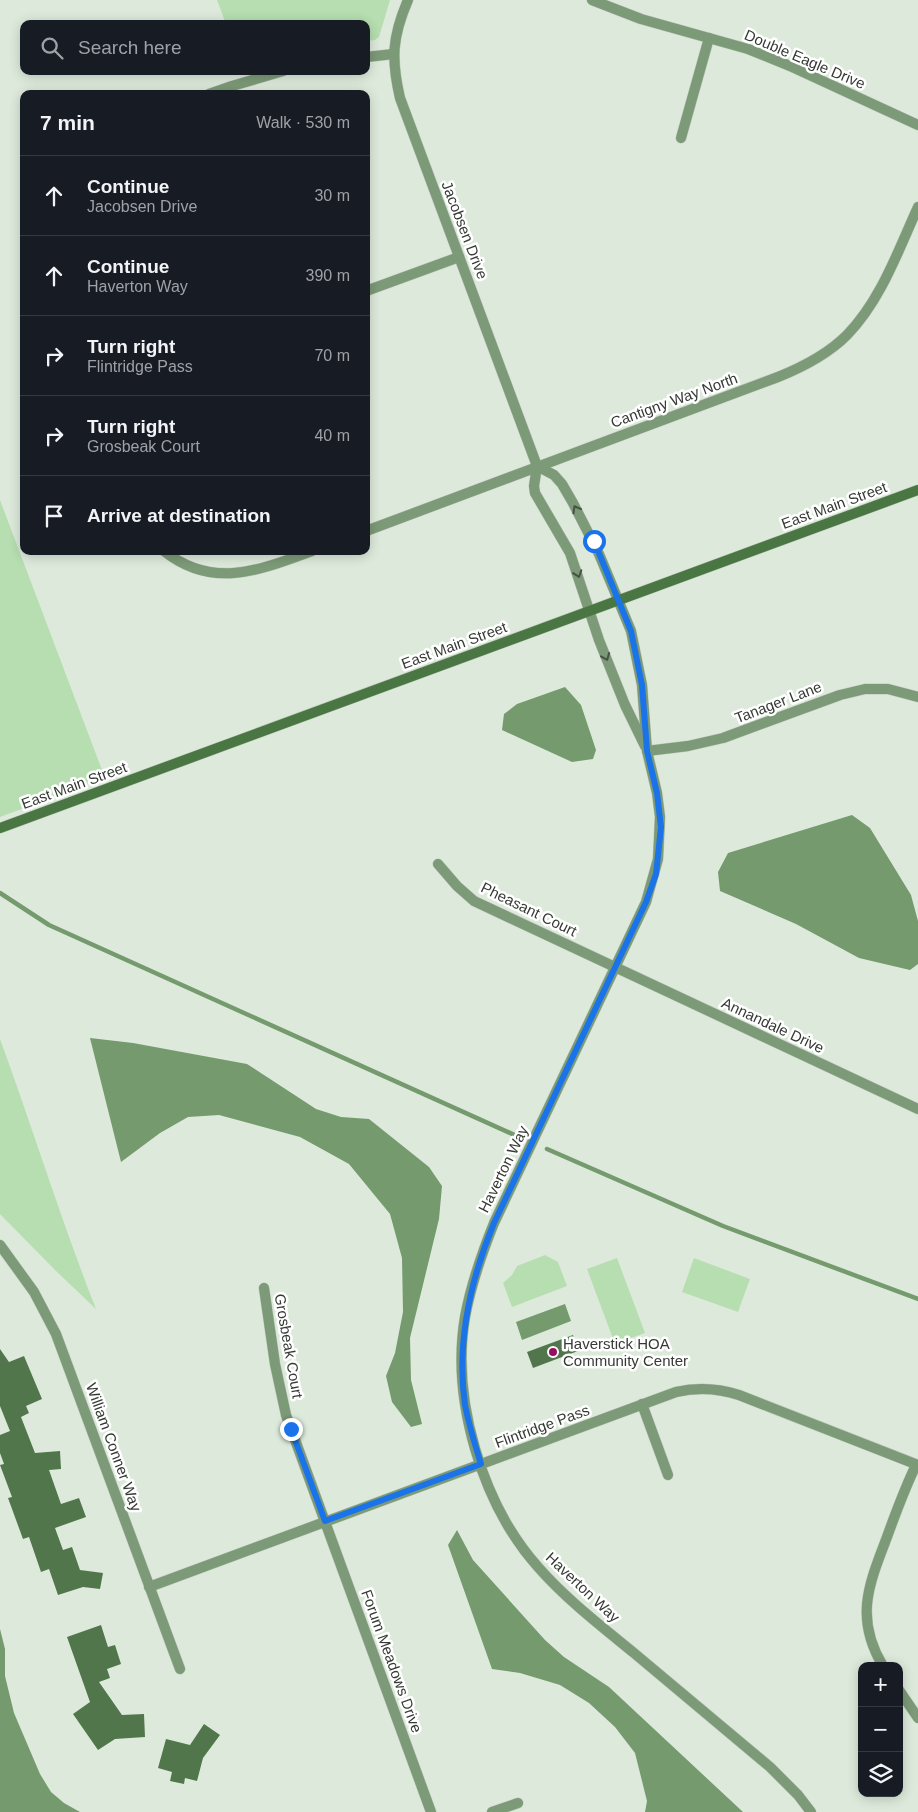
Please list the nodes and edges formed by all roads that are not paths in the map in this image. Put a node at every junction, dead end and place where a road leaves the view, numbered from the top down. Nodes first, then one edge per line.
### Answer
1 (408, 0) edge
2 (592, 0) edge
3 (709, 38) junction
4 (394, 54) junction
5 (370, 57) edge
6 (268, 75) edge
7 (220, 90) edge
8 (918, 125) edge
9 (682, 138) dead end
10 (918, 208) edge
11 (459, 257) junction
12 (370, 290) edge
13 (537, 466) junction
14 (918, 490) edge
15 (370, 529) edge
16 (170, 555) edge
17 (300, 555) edge
18 (619, 600) junction
19 (590, 611) junction
20 (918, 697) edge
21 (647, 751) junction
22 (0, 828) edge
23 (438, 864) dead end
24 (616, 968) junction
25 (918, 1109) edge
26 (0, 1246) edge
27 (264, 1288) dead end
28 (642, 1404) junction
29 (481, 1464) junction
30 (917, 1465) edge
31 (668, 1475) dead end
32 (325, 1521) junction
33 (150, 1587) junction
34 (882, 1662) edge
35 (180, 1669) dead end
36 (903, 1696) edge
37 (918, 1718) edge
38 (518, 1803) dead end
39 (431, 1812) edge
40 (492, 1812) edge
41 (812, 1812) edge

1 - 4 street, Jacobsen Drive
2 - 3 street, Double Eagle Drive
3 - 8 street, Double Eagle Drive
3 - 9 street
4 - 5 street
4 - 11 street, Jacobsen Drive
6 - 7 street
10 - 13 street, Cantigny Way North
11 - 12 street
11 - 13 street, Jacobsen Drive
13 - 15 street, Cantigny Way North
18 -> 13 street
13 -> 19 street, Jacobsen Drive
14 - 18 main road, East Main Street
16 - 17 street
18 - 19 main road, East Main Street
18 - 21 street, Haverton Way
19 -> 21 street, Haverton Way
19 - 22 main road, East Main Street
20 - 21 street, Tanager Lane
21 - 24 street, Haverton Way
23 - 24 street, Pheasant Court
24 - 25 street, Annandale Drive
24 - 29 street, Haverton Way
26 - 33 street, William Conner Way
27 - 32 street, Grosbeak Court
28 - 29 street, Flintridge Pass
28 - 30 street, Flintridge Pass
28 - 31 street
29 - 32 street, Flintridge Pass
29 - 41 street, Haverton Way
30 - 34 street
32 - 33 street, Flintridge Pass
32 - 39 street, Forum Meadows Drive
33 - 35 street, William Conner Way
36 - 37 street
38 - 40 street

